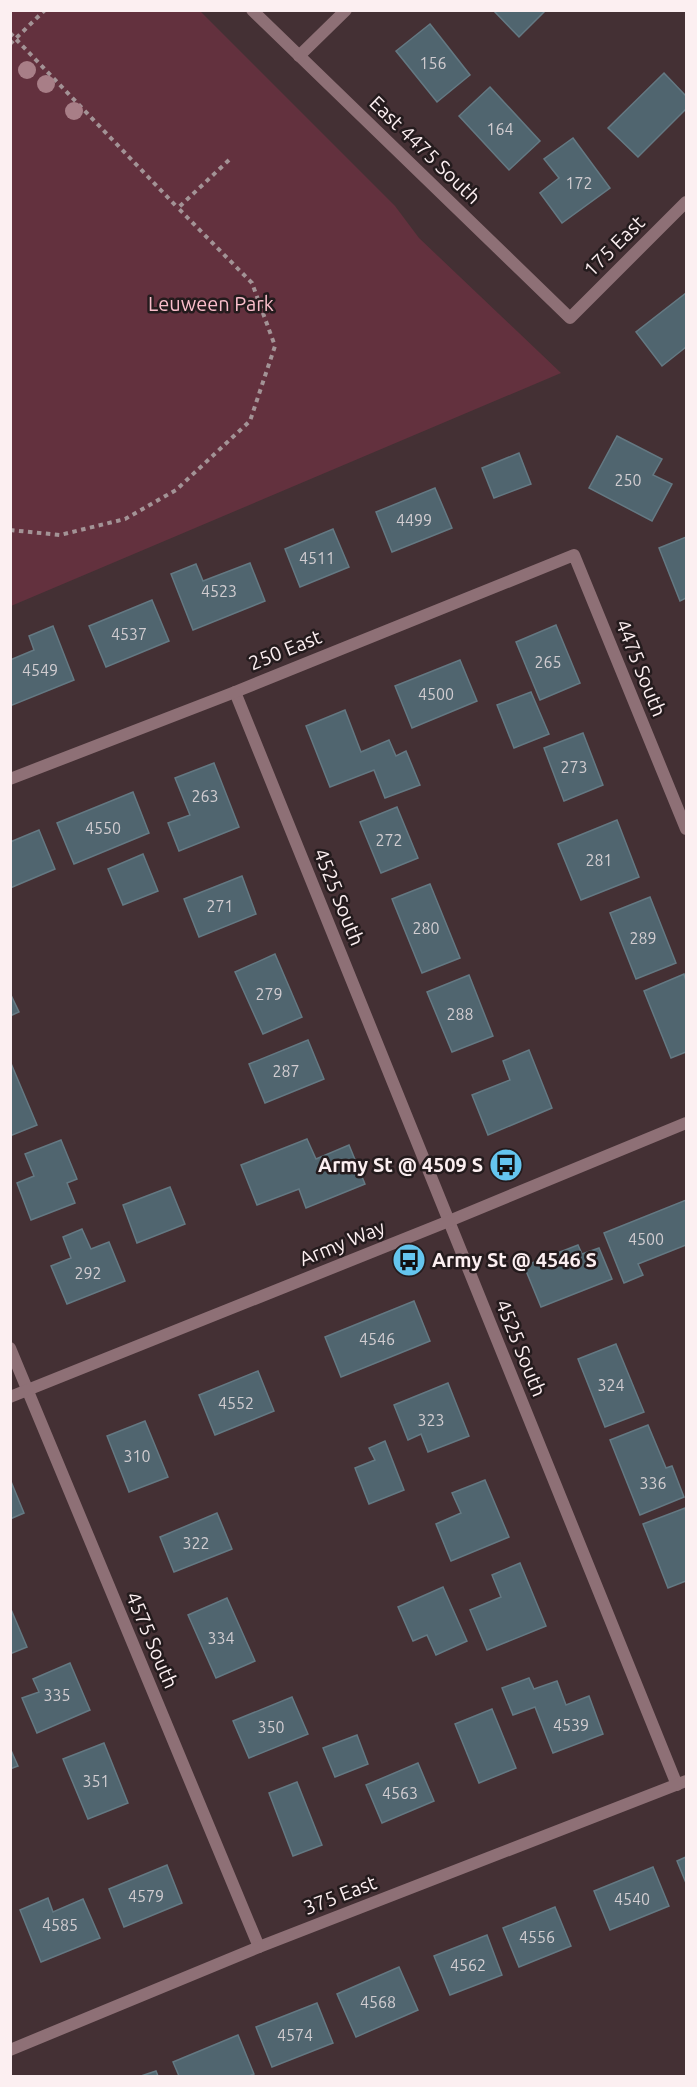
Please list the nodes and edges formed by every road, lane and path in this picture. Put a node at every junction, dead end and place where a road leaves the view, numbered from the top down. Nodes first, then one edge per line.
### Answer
1 (45, 10) edge
2 (252, 10) edge
3 (346, 10) edge
4 (10, 33) edge
5 (16, 39) junction
6 (10, 44) edge
7 (299, 56) junction
8 (229, 160) dead end
9 (687, 202) edge
10 (178, 208) junction
11 (570, 318) joint
12 (10, 530) edge
13 (574, 555) joint
14 (235, 692) junction
15 (10, 779) edge
16 (687, 829) edge
17 (687, 1123) edge
18 (449, 1221) junction
19 (10, 1348) edge
20 (27, 1390) junction
21 (10, 1397) edge
22 (682, 1783) edge
23 (259, 1947) junction
24 (10, 2050) edge

1 - 5 path
2 - 7 street, East 4475 South
3 - 7 street
4 - 5 path
5 - 6 path
5 - 10 path
7 - 11 street, East 4475 South
8 - 10 path
9 - 11 street, 175 East
10 - 12 path
13 - 14 street, 250 East
13 - 16 street, 4475 South
14 - 15 street, 250 East
14 - 18 street, 4525 South
17 - 18 street, Army Way
18 - 20 street, Army Way
18 - 22 street, 4525 South
19 - 20 street, 4575 South
20 - 21 street, Army Way
20 - 23 street, 4575 South
22 - 23 street, 375 East
23 - 24 street, 375 East

